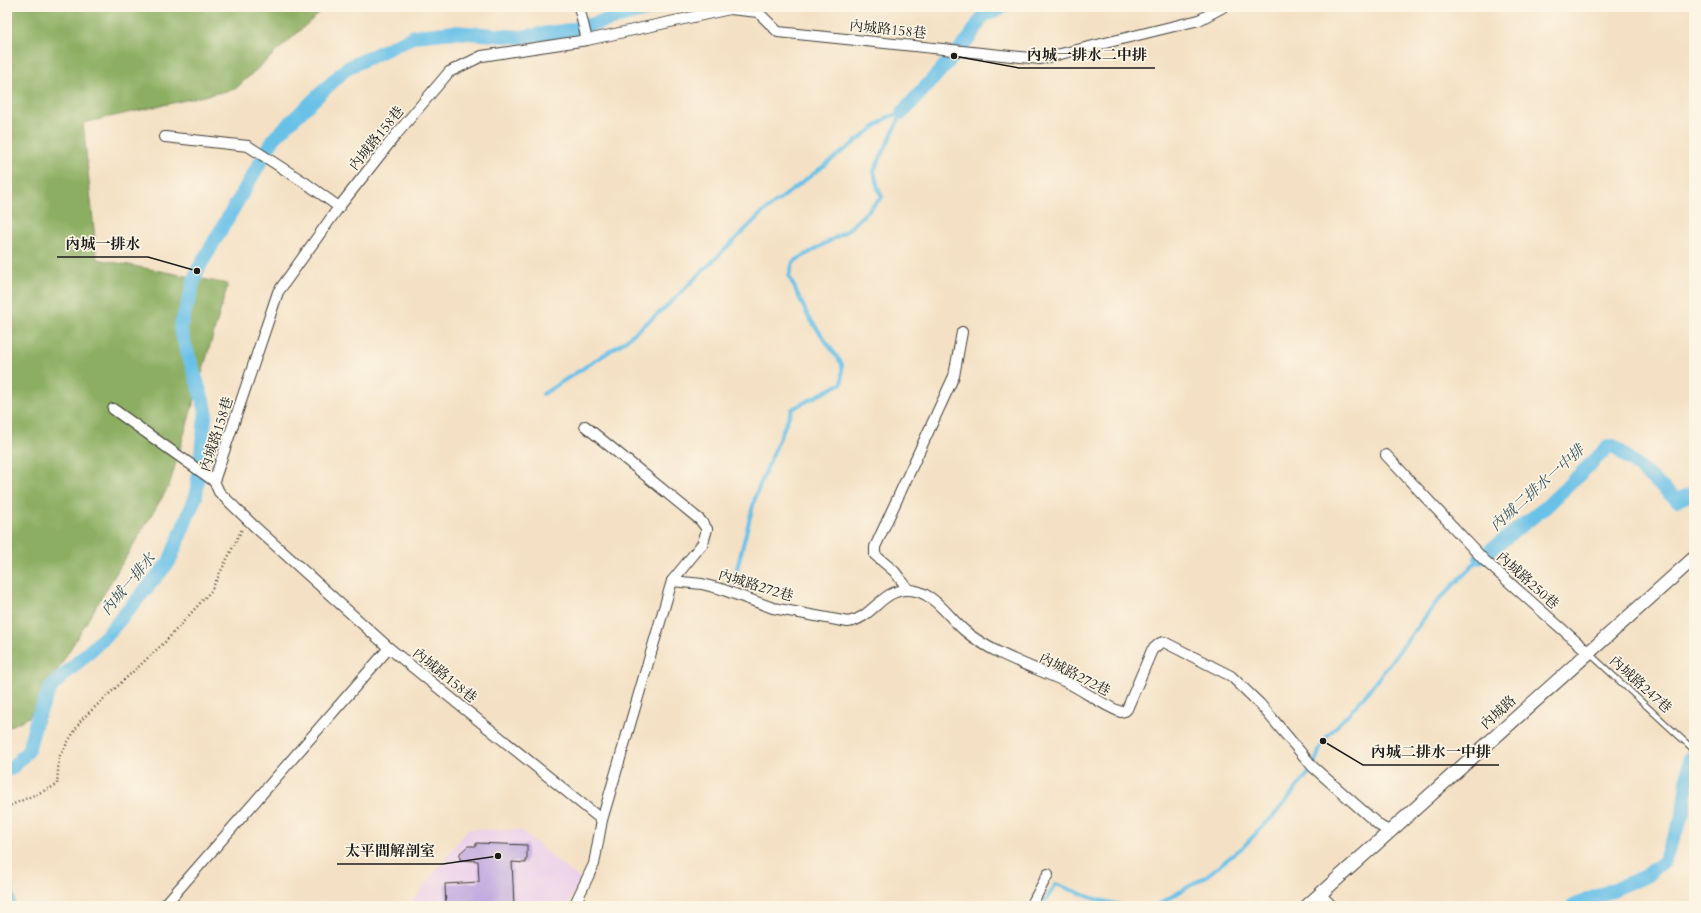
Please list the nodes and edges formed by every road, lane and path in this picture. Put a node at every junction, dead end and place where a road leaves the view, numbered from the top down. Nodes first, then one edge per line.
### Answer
1 (1223, 7) edge
2 (580, 12) edge
3 (586, 36) junction
4 (165, 137) dead end
5 (339, 207) junction
6 (962, 332) dead end
7 (113, 409) dead end
8 (585, 426) dead end
9 (1386, 455) dead end
10 (211, 478) junction
11 (247, 519) junction
12 (1694, 558) edge
13 (672, 581) junction
14 (908, 589) junction
15 (389, 648) junction
16 (1588, 652) junction
17 (1694, 750) edge
18 (7, 807) edge
19 (602, 820) junction
20 (1389, 831) junction
21 (1048, 874) dead end
22 (1320, 894) junction
23 (164, 906) edge
24 (574, 906) edge
25 (1031, 906) edge
26 (1307, 906) edge
27 (1332, 906) edge

1 - 3 street, 內城路158巷
2 - 3 street
3 - 5 street, 內城路158巷
4 - 5 street
5 - 10 street, 內城路158巷
6 - 14 street
7 - 10 street
8 - 13 street
9 - 16 street, 內城路250巷
10 - 11 street, 內城路158巷
11 - 15 street, 內城路158巷
11 - 18 path
12 - 16 street, 內城路
13 - 14 street, 內城路272巷
13 - 19 street
14 - 20 street, 內城路272巷
15 - 19 street, 內城路158巷
15 - 23 street
16 - 17 lane, 內城路247巷
16 - 20 street, 內城路
19 - 24 street
20 - 22 street, 內城路
21 - 25 street
22 - 26 street, 內城路
22 - 27 street

